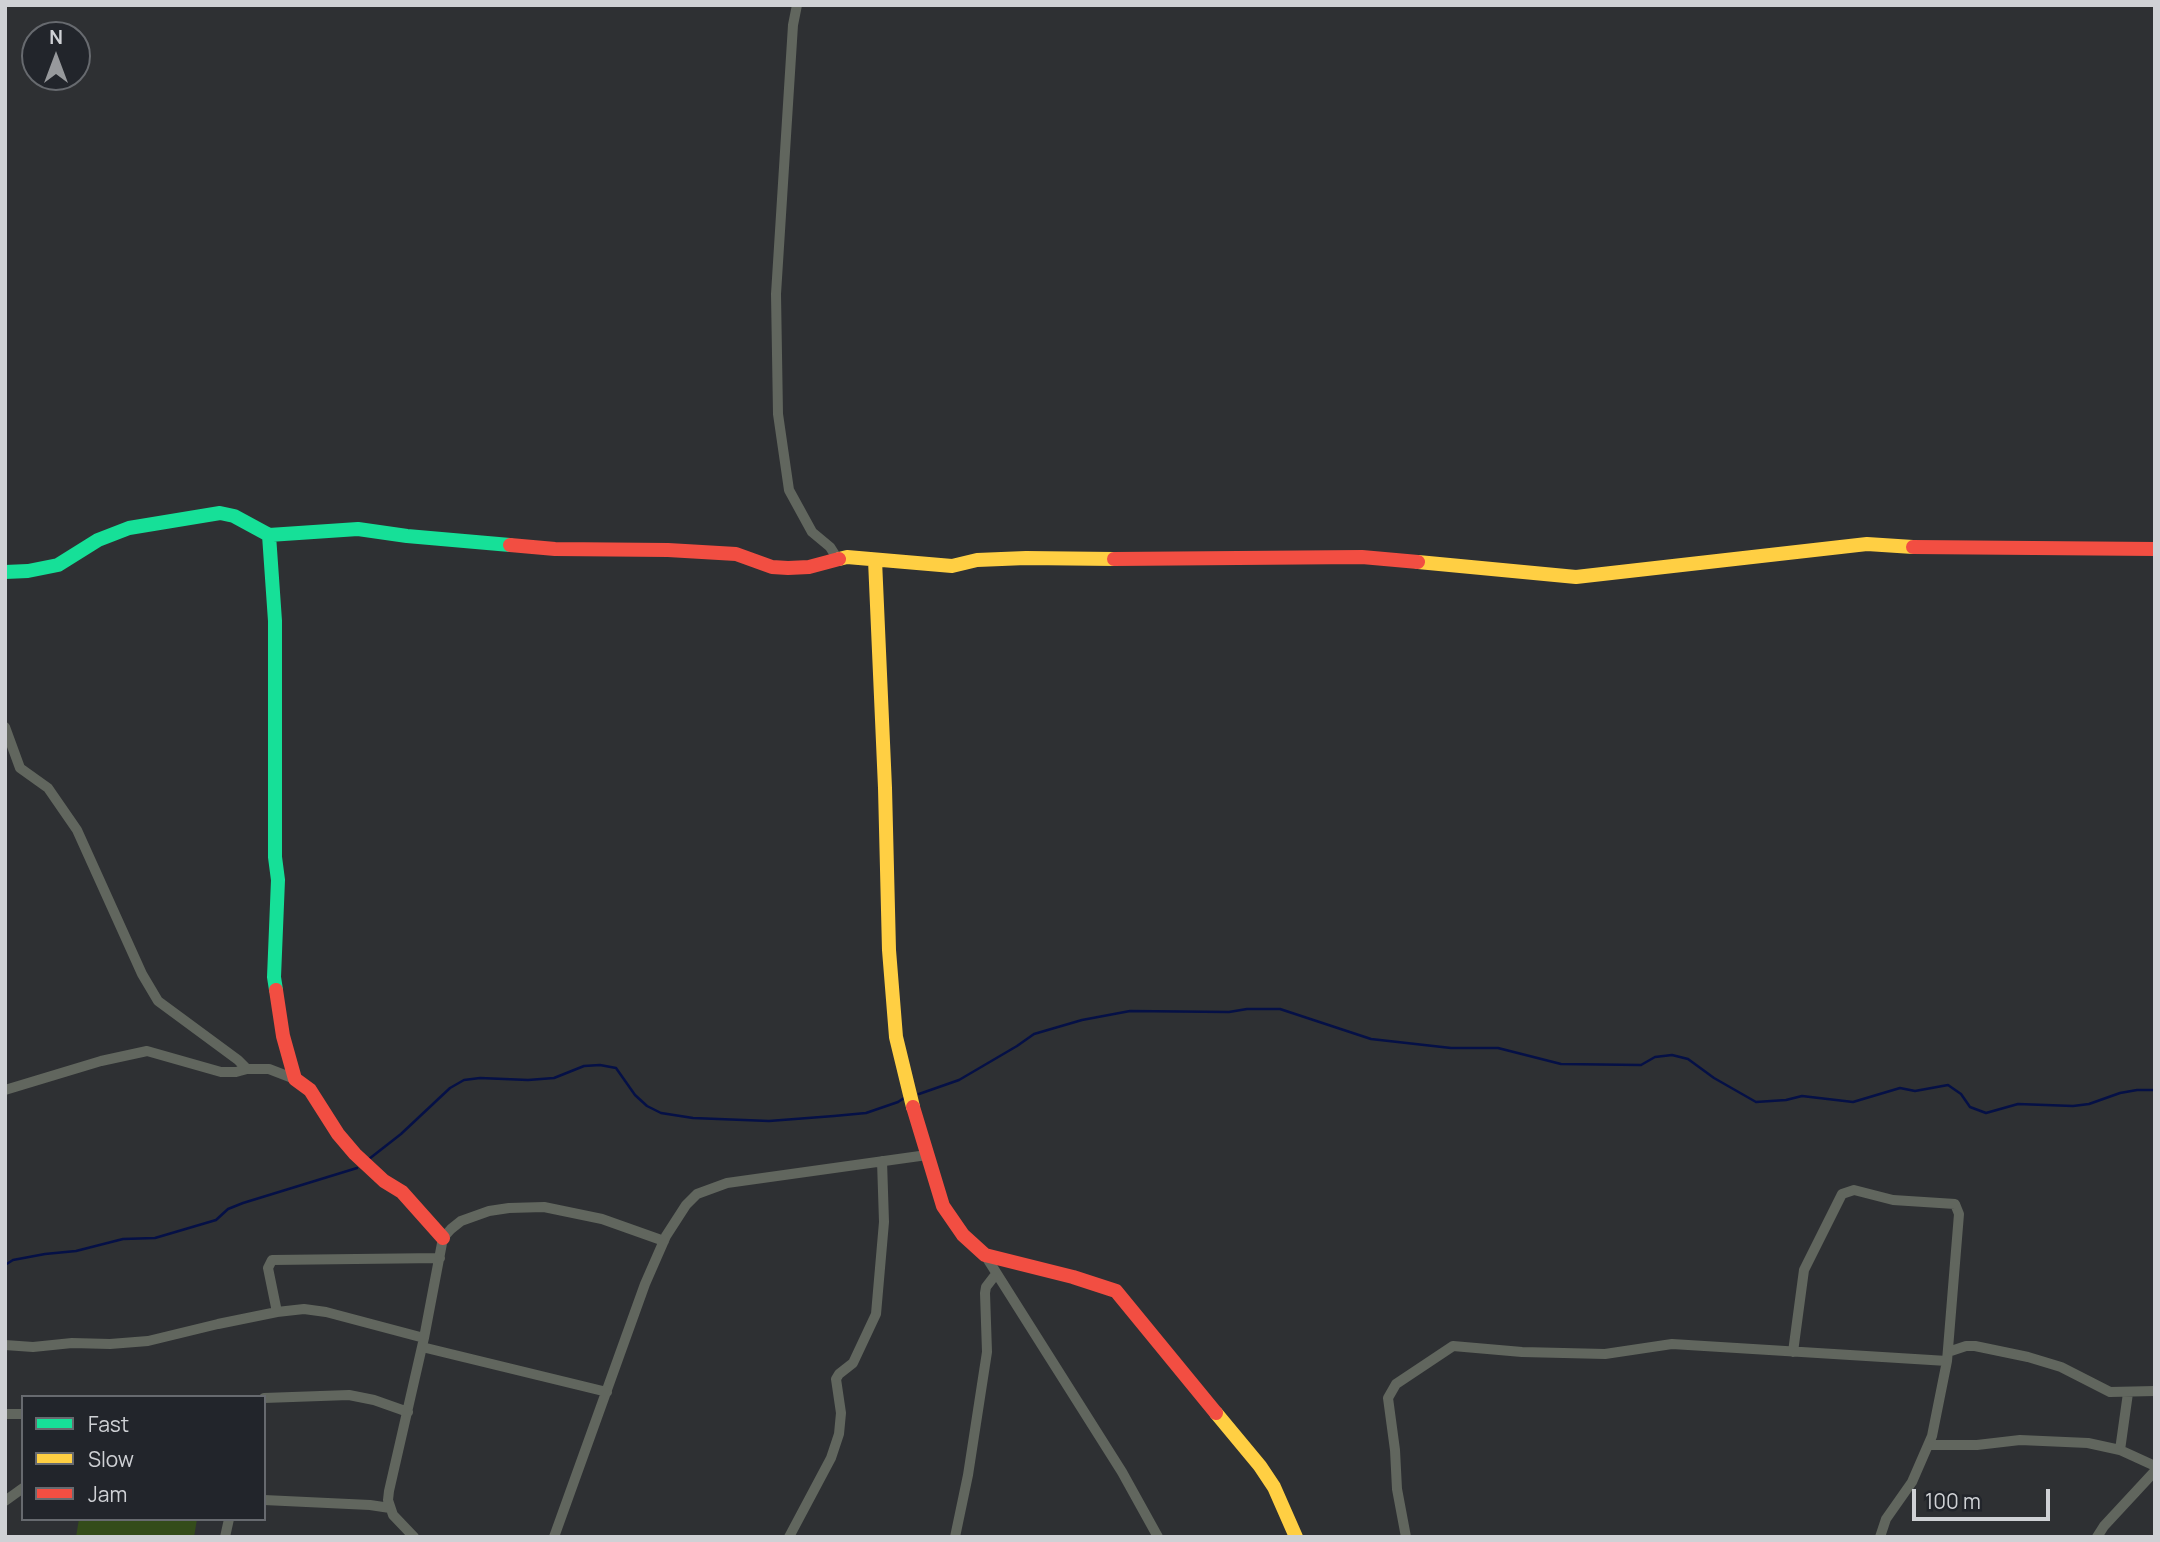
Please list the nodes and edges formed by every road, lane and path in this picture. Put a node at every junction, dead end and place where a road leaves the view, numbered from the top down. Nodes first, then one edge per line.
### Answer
1 (797, 5) edge
2 (270, 535) junction
3 (2155, 549) edge
4 (837, 558) junction
5 (875, 560) junction
6 (5, 572) edge
7 (5, 727) edge
8 (247, 1069) junction
9 (295, 1079) junction
10 (5, 1090) edge
11 (927, 1155) junction
12 (882, 1161) junction
13 (443, 1238) junction
14 (664, 1241) junction
15 (985, 1255) junction
16 (440, 1258) junction
17 (996, 1273) junction
18 (276, 1312) junction
19 (423, 1342) junction
20 (5, 1345) edge
21 (1793, 1352) junction
22 (1947, 1357) junction
23 (2155, 1391) edge
24 (607, 1392) junction
25 (2129, 1393) junction
26 (266, 1398) edge
27 (408, 1412) junction
28 (1929, 1445) junction
29 (2120, 1450) junction
30 (2155, 1468) edge
31 (21, 1489) edge
32 (266, 1500) edge
33 (5, 1501) edge
34 (390, 1508) junction
35 (414, 1537) edge
36 (554, 1537) edge
37 (789, 1537) edge
38 (955, 1537) edge
39 (1158, 1537) edge
40 (1296, 1537) edge
41 (1406, 1537) edge
42 (1880, 1537) edge
43 (2097, 1537) edge

1 - 4 street
2 - 4 street
2 - 6 street
2 - 9 street
3 - 5 street
4 - 5 street
5 - 11 street
7 - 8 street
8 - 9 street
8 - 10 street
9 - 13 street
11 - 12 street
11 - 15 street
12 - 14 street
12 - 37 street
13 - 14 street
13 - 16 street
14 - 24 street
15 - 17 street
15 - 40 street
16 - 18 street
16 - 19 street
17 - 38 street
17 - 39 street
18 - 19 street
18 - 20 street
19 - 24 street
19 - 27 street
21 - 22 street
21 - 22 street
21 - 41 street
22 - 25 street
22 - 28 street
23 - 25 street
24 - 36 street
25 - 29 street
26 - 27 street
27 - 34 street
28 - 29 street
28 - 42 street
29 - 30 street
30 - 43 street
31 - 33 street
32 - 34 street
34 - 35 street

